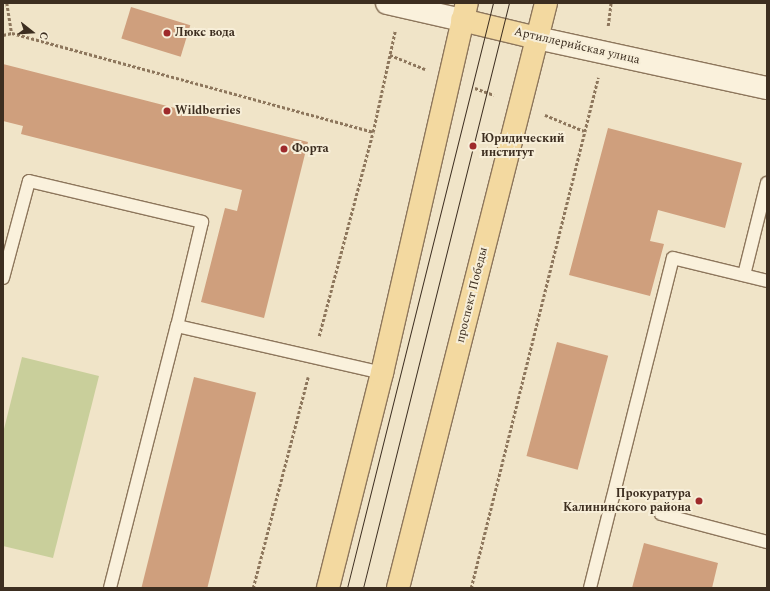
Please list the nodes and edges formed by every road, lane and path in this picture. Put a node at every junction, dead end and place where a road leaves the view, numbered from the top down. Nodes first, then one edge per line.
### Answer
1 (6, 3) edge
2 (387, 3) edge
3 (546, 3) edge
4 (611, 3) edge
5 (465, 12) edge
6 (12, 33) junction
7 (3, 35) edge
8 (537, 38) junction
9 (604, 53) junction
10 (449, 78) junction
11 (767, 88) edge
12 (520, 105) junction
13 (584, 131) junction
14 (373, 132) junction
15 (767, 183) edge
16 (744, 275) junction
17 (3, 278) edge
18 (767, 280) edge
19 (177, 326) junction
20 (313, 358) junction
21 (382, 373) junction
22 (661, 514) dead end
23 (767, 542) edge
24 (110, 588) edge
25 (253, 588) edge
26 (328, 588) edge
27 (398, 588) edge
28 (471, 588) edge
29 (590, 588) edge

1 - 6 path
2 - 5 street, Артиллерийская улица
3 - 8 main road, проспект Победы
4 - 9 path
5 - 8 main road, Артиллерийская улица
5 - 10 main road
6 - 7 path
6 - 14 path
8 - 9 street, Артиллерийская улица
8 - 12 main road, проспект Победы
9 - 11 street, Артиллерийская улица
9 - 13 path
10 - 12 path
10 - 14 path
10 - 21 main road
12 - 13 path
12 - 27 main road, проспект Победы
13 - 28 path
14 - 20 path
15 - 16 lane
16 - 18 lane
16 - 29 lane
17 - 19 lane
19 - 20 lane
19 - 24 lane
20 - 21 lane
20 - 25 path
21 - 26 main road
22 - 23 lane

